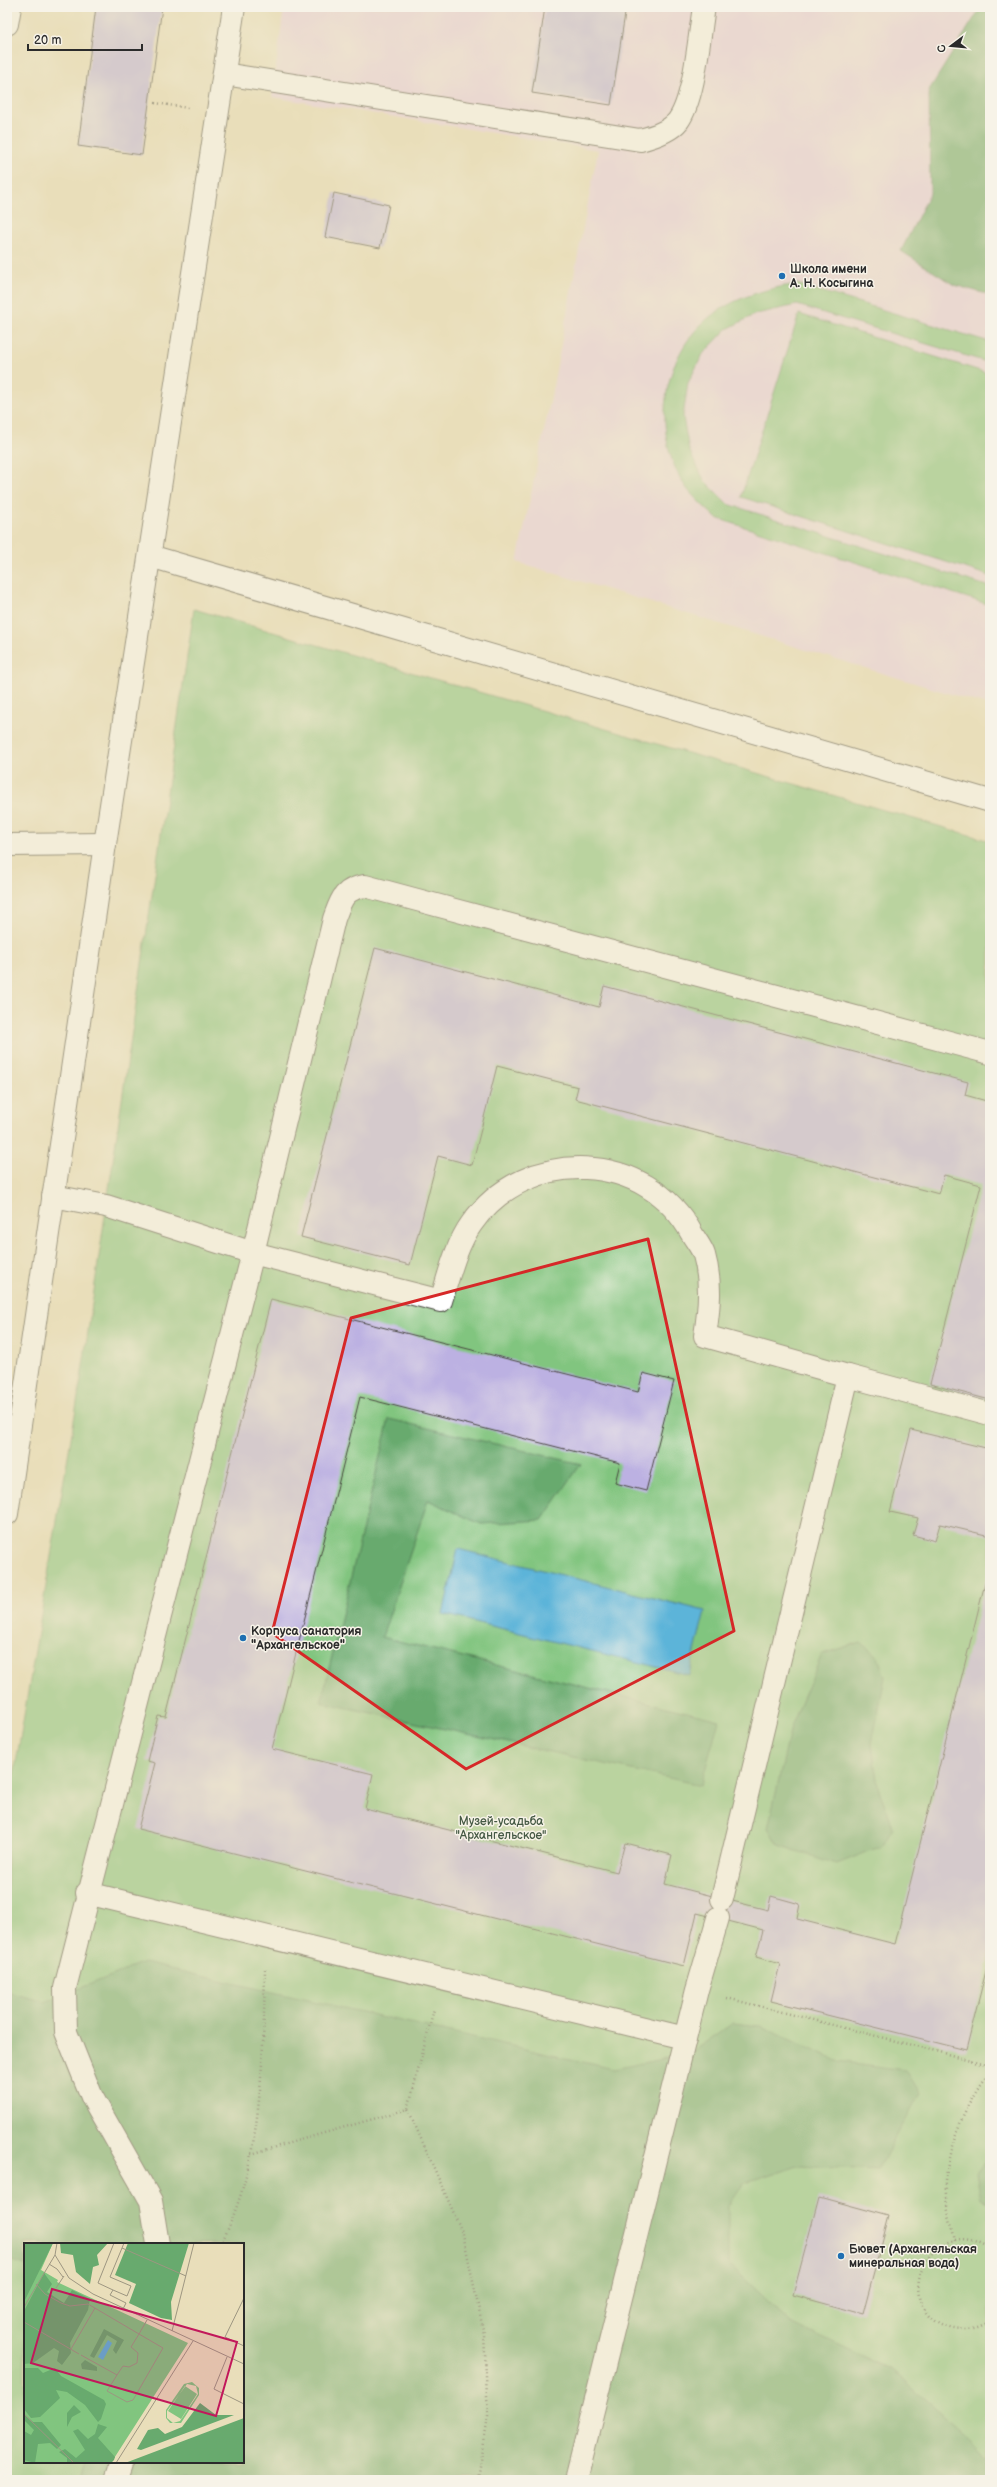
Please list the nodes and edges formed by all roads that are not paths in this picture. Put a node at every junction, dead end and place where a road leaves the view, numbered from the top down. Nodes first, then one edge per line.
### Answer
1 (10, 7) edge
2 (234, 7) edge
3 (704, 7) edge
4 (7, 24) edge
5 (224, 74) junction
6 (150, 556) junction
7 (990, 801) edge
8 (105, 844) junction
9 (7, 845) edge
10 (990, 1053) edge
11 (53, 1196) junction
12 (253, 1253) junction
13 (848, 1376) junction
14 (990, 1414) edge
15 (7, 1514) edge
16 (87, 1893) junction
17 (686, 2038) junction
18 (158, 2243) edge
19 (122, 2463) edge
20 (116, 2480) edge
21 (576, 2480) edge

1 - 4 street
2 - 5 street
3 - 5 street
5 - 6 street
6 - 7 street
6 - 8 street
8 - 9 street
8 - 11 street
10 - 12 street
11 - 12 street
11 - 15 street
12 - 13 street
12 - 16 street
13 - 14 street
13 - 17 street
16 - 17 street
16 - 18 street
17 - 21 street
19 - 20 street

